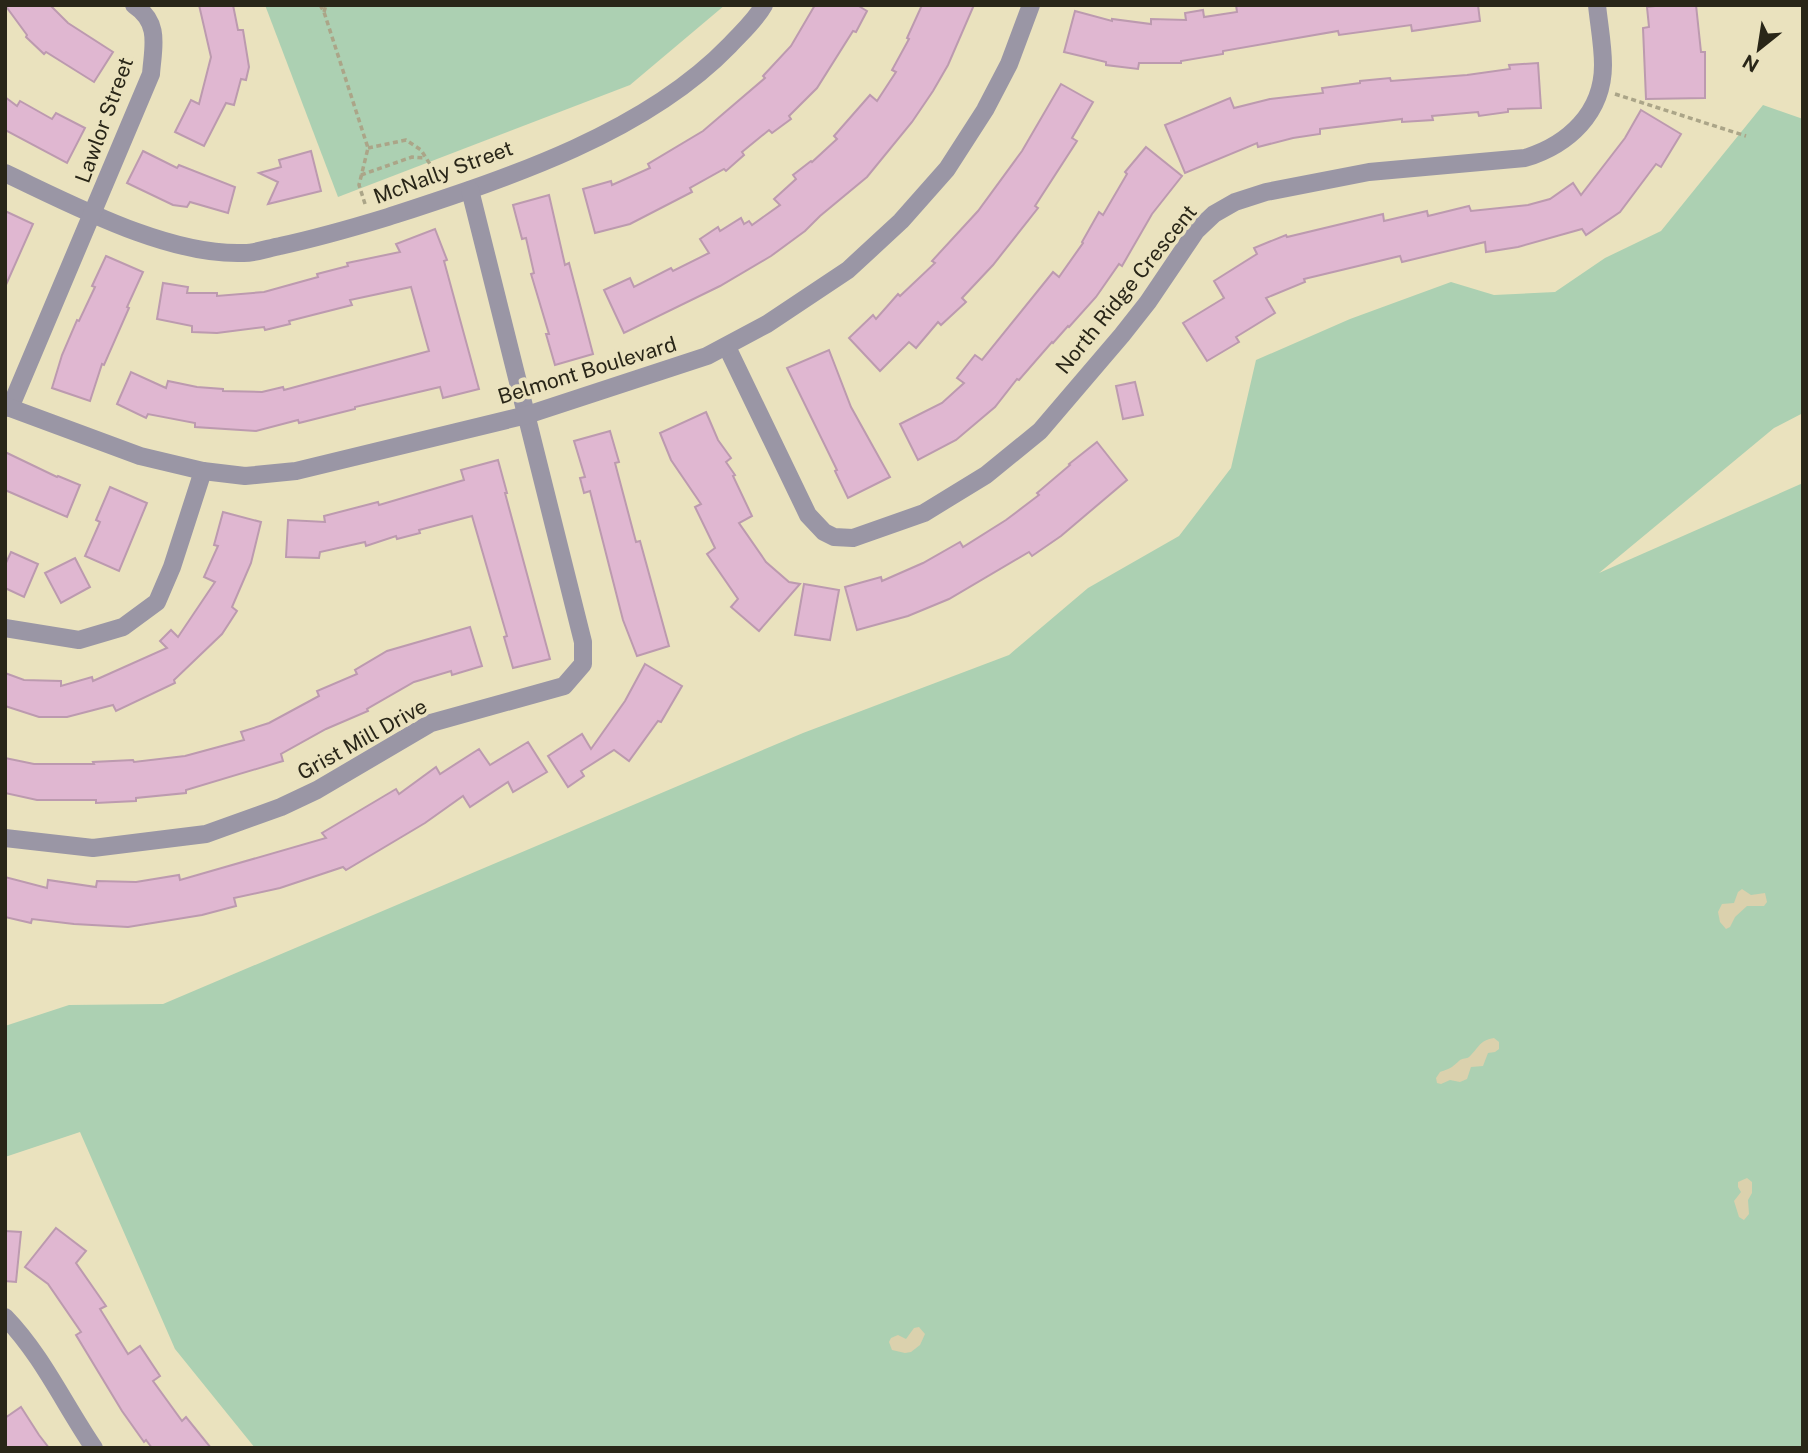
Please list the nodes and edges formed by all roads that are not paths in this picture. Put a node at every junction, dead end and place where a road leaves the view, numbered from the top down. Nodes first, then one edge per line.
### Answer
1 (134, 5) edge
2 (764, 5) edge
3 (1031, 5) edge
4 (1597, 5) edge
5 (5, 173) edge
6 (470, 190) junction
7 (93, 215) junction
8 (727, 347) junction
9 (8, 407) edge
10 (527, 415) junction
11 (202, 471) junction
12 (5, 628) edge
13 (5, 838) edge
14 (5, 1317) edge
15 (94, 1448) edge

1 - 7 street, Lawlor Street
2 - 6 street, McNally Street
3 - 8 street, Belmont Boulevard
4 - 8 street, North Ridge Crescent
5 - 7 street, Lawlor Street
6 - 7 street, McNally Street
6 - 10 street, Grist Mill Drive
7 - 9 street, Lawlor Street
8 - 10 street, Belmont Boulevard
9 - 11 street, Belmont Boulevard
10 - 11 street, Belmont Boulevard
10 - 13 street, Grist Mill Drive
11 - 12 street
14 - 15 street

